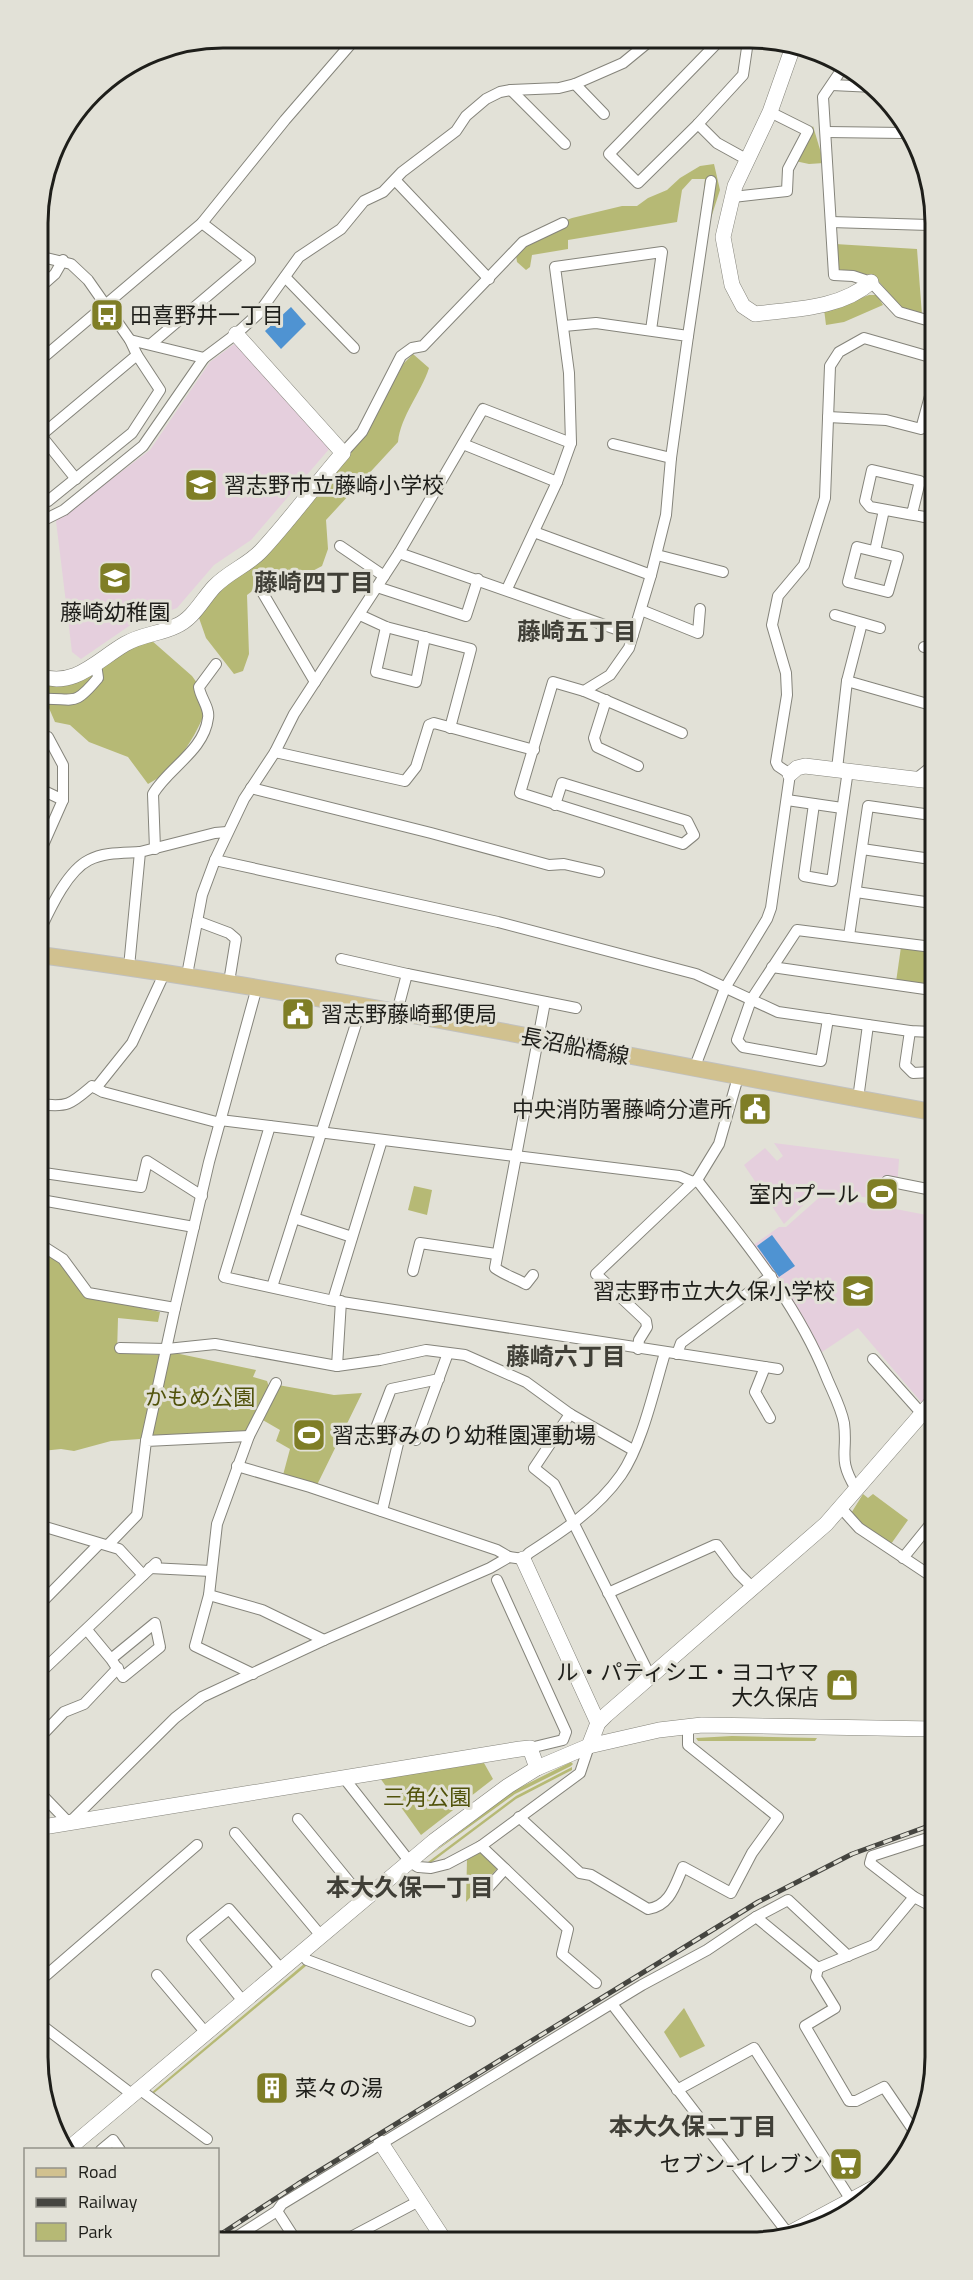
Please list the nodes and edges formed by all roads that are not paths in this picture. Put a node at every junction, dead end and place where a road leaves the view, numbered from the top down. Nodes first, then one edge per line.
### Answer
1 (347, 48) edge
2 (641, 48) edge
3 (712, 48) edge
4 (747, 48) edge
5 (791, 53) edge
6 (839, 73) edge
7 (575, 84) junction
8 (832, 85) junction
9 (858, 86) edge
10 (511, 90) junction
11 (770, 112) junction
12 (604, 114) dead end
13 (698, 124) junction
14 (826, 132) junction
15 (899, 133) edge
16 (565, 144) dead end
17 (746, 159) junction
18 (711, 181) dead end
19 (396, 182) junction
20 (733, 197) junction
21 (831, 222) junction
22 (202, 223) junction
23 (563, 223) dead end
24 (925, 225) edge
25 (48, 258) edge
26 (63, 260) junction
27 (285, 277) junction
28 (489, 279) junction
29 (48, 280) edge
30 (871, 282) junction
31 (106, 306) junction
32 (925, 320) edge
33 (564, 326) junction
34 (651, 330) junction
35 (236, 334) junction
36 (688, 336) junction
37 (130, 340) junction
38 (151, 344) junction
39 (354, 348) dead end
40 (48, 354) edge
41 (137, 355) junction
42 (925, 356) edge
43 (204, 358) junction
44 (925, 414) edge
45 (828, 417) junction
46 (48, 428) edge
47 (571, 443) junction
48 (463, 444) junction
49 (613, 444) dead end
50 (48, 446) edge
51 (343, 453) junction
52 (671, 458) junction
53 (76, 479) junction
54 (557, 482) junction
55 (48, 501) edge
56 (884, 510) junction
57 (912, 514) junction
58 (925, 517) edge
59 (48, 518) edge
60 (534, 532) junction
61 (340, 546) dead end
62 (875, 551) junction
63 (399, 553) junction
64 (657, 555) junction
65 (723, 572) dead end
66 (651, 575) junction
67 (384, 576) junction
68 (478, 579) junction
69 (377, 587) junction
70 (507, 589) junction
71 (261, 590) dead end
72 (700, 609) dead end
73 (641, 610) junction
74 (360, 615) junction
75 (835, 615) dead end
76 (862, 623) junction
77 (386, 627) junction
78 (880, 628) dead end
79 (633, 635) junction
80 (425, 637) junction
81 (96, 664) junction
82 (216, 664) dead end
83 (48, 679) edge
84 (847, 681) junction
85 (315, 682) junction
86 (584, 691) junction
87 (48, 700) edge
88 (606, 700) junction
89 (925, 703) edge
90 (450, 728) junction
91 (682, 734) dead end
92 (48, 737) edge
93 (534, 750) junction
94 (275, 752) junction
95 (638, 766) dead end
96 (842, 770) junction
97 (790, 774) junction
98 (923, 780) edge
99 (251, 788) junction
100 (48, 793) edge
101 (63, 800) junction
102 (787, 800) junction
103 (814, 804) junction
104 (555, 805) junction
105 (842, 808) junction
106 (925, 814) edge
107 (48, 831) edge
108 (227, 832) junction
109 (155, 849) junction
110 (861, 849) junction
111 (140, 852) junction
112 (925, 859) edge
113 (215, 860) junction
114 (599, 872) dead end
115 (856, 892) junction
116 (925, 902) edge
117 (48, 915) edge
118 (197, 921) junction
119 (849, 936) junction
120 (925, 947) edge
121 (48, 956) edge
122 (340, 959) dead end
123 (129, 967) junction
124 (772, 967) junction
125 (165, 972) junction
126 (406, 974) junction
127 (187, 975) junction
128 (229, 982) junction
129 (257, 987) junction
130 (725, 987) junction
131 (925, 989) edge
132 (751, 1000) junction
133 (546, 1002) junction
134 (362, 1005) junction
135 (576, 1008) dead end
136 (397, 1012) junction
137 (828, 1019) junction
138 (868, 1025) junction
139 (910, 1031) junction
140 (925, 1032) edge
141 (540, 1040) junction
142 (694, 1069) junction
143 (925, 1072) edge
144 (738, 1077) junction
145 (96, 1088) junction
146 (858, 1099) junction
147 (48, 1105) edge
148 (925, 1111) edge
149 (220, 1122) junction
150 (270, 1126) junction
151 (321, 1133) junction
152 (382, 1140) junction
153 (517, 1156) junction
154 (48, 1174) edge
155 (695, 1181) junction
156 (887, 1181) dead end
157 (925, 1189) edge
158 (202, 1196) junction
159 (48, 1201) edge
160 (294, 1218) junction
161 (194, 1227) junction
162 (352, 1237) junction
163 (48, 1249) edge
164 (496, 1254) junction
165 (413, 1271) dead end
166 (533, 1275) dead end
167 (771, 1276) junction
168 (272, 1287) junction
169 (337, 1301) junction
170 (174, 1308) junction
171 (120, 1348) dead end
172 (167, 1349) junction
173 (638, 1349) junction
174 (448, 1353) junction
175 (665, 1353) junction
176 (677, 1354) junction
177 (873, 1359) dead end
178 (337, 1366) junction
179 (765, 1367) junction
180 (778, 1369) dead end
181 (439, 1379) junction
182 (276, 1383) dead end
183 (925, 1407) edge
184 (570, 1414) junction
185 (925, 1415) edge
186 (770, 1418) dead end
187 (400, 1435) junction
188 (249, 1436) junction
189 (146, 1441) junction
190 (633, 1450) junction
191 (237, 1466) junction
192 (856, 1489) junction
193 (841, 1508) junction
194 (382, 1511) junction
195 (574, 1524) junction
196 (48, 1528) edge
197 (925, 1531) edge
198 (104, 1545) junction
199 (516, 1558) junction
200 (903, 1558) junction
201 (150, 1569) junction
202 (211, 1571) junction
203 (925, 1572) edge
204 (497, 1580) dead end
205 (753, 1588) junction
206 (608, 1593) junction
207 (209, 1594) junction
208 (48, 1596) edge
209 (87, 1630) junction
210 (324, 1640) junction
211 (115, 1664) junction
212 (48, 1666) edge
213 (253, 1674) junction
214 (651, 1678) junction
215 (598, 1723) junction
216 (688, 1726) junction
217 (48, 1729) edge
218 (925, 1729) edge
219 (589, 1746) junction
220 (530, 1748) junction
221 (537, 1768) junction
222 (344, 1778) junction
223 (48, 1801) edge
224 (519, 1817) junction
225 (297, 1819) dead end
226 (69, 1823) junction
227 (48, 1826) edge
228 (235, 1833) dead end
229 (925, 1839) edge
230 (197, 1845) dead end
231 (481, 1846) junction
232 (410, 1862) junction
233 (505, 1869) junction
234 (487, 1889) dead end
235 (914, 1897) junction
236 (364, 1900) junction
237 (925, 1903) edge
238 (756, 1917) junction
239 (322, 1936) junction
240 (302, 1953) junction
241 (848, 1956) junction
242 (818, 1968) junction
243 (282, 1970) junction
244 (48, 1974) edge
245 (157, 1975) dead end
246 (596, 1983) dead end
247 (243, 2001) junction
248 (612, 2004) junction
249 (470, 2021) dead end
250 (48, 2030) edge
251 (206, 2033) junction
252 (677, 2090) junction
253 (136, 2092) junction
254 (910, 2126) edge
255 (207, 2139) dead end
256 (381, 2143) junction
257 (72, 2146) edge
258 (103, 2148) edge
259 (119, 2148) edge
260 (851, 2200) edge
261 (418, 2201) junction
262 (277, 2211) junction
263 (782, 2228) edge
264 (244, 2232) edge
265 (291, 2232) edge
266 (363, 2232) edge
267 (439, 2232) edge

1 - 22 street
2 - 7 street
3 - 13 street
4 - 13 street
5 - 11 street
6 - 8 street
7 - 10 street
7 - 12 street
8 - 9 street
8 - 14 street
10 - 16 street
10 - 19 street
11 - 17 street
11 - 20 street
13 - 17 street
14 - 15 street
14 - 21 street
17 - 20 street
18 - 36 street
19 - 27 street
19 - 28 street
20 - 30 street
21 - 24 street
21 - 30 street
22 - 31 street
22 - 38 street
23 - 28 street
25 - 26 street
26 - 29 street
26 - 31 street
27 - 35 street
27 - 39 street
28 - 51 street
30 - 32 street
31 - 37 street
31 - 40 street
33 - 34 street
33 - 34 street
33 - 47 street
34 - 36 street
35 - 43 street
35 - 51 street
36 - 52 street
37 - 38 street
37 - 41 street
38 - 43 street
41 - 46 street
41 - 53 street
42 - 45 street
43 - 59 street
44 - 45 street
45 - 97 street
47 - 48 street
47 - 54 street
48 - 54 street
48 - 63 street
49 - 52 street
50 - 53 street
51 - 81 street
52 - 64 street
53 - 55 street
54 - 60 street
56 - 57 street
56 - 57 street
56 - 62 street
57 - 58 street
60 - 66 street
60 - 70 street
61 - 67 street
62 - 62 street
63 - 67 street
63 - 68 street
64 - 65 street
64 - 66 street
66 - 73 street
67 - 69 street
68 - 69 street
68 - 70 street
69 - 74 street
70 - 79 street
71 - 85 street
72 - 73 street
73 - 79 street
74 - 77 street
74 - 85 street
75 - 76 street
76 - 78 street
76 - 84 street
77 - 80 street
77 - 80 street
79 - 86 street
80 - 90 street
81 - 83 street
81 - 87 street
82 - 109 street
84 - 89 street
84 - 96 street
85 - 94 street
86 - 88 street
86 - 93 street
88 - 91 street
88 - 95 street
90 - 93 street
90 - 94 street
92 - 101 street
93 - 104 street
94 - 99 street
96 - 97 street
96 - 98 street
96 - 105 street
97 - 102 street
99 - 108 street
99 - 114 street
100 - 101 street
101 - 107 street
102 - 103 street
102 - 130 street
103 - 105 street
103 - 105 street
104 - 104 street
106 - 110 street
108 - 109 street
108 - 113 street
109 - 111 street
110 - 112 street
110 - 115 street
111 - 117 street
111 - 123 street
113 - 118 street
113 - 130 street
115 - 116 street
115 - 119 street
118 - 127 street
118 - 128 street
119 - 120 street
119 - 124 street
121 - 123 main road, 長沼船橋線
122 - 126 street
123 - 125 main road, 長沼船橋線
124 - 131 street
124 - 132 street
125 - 127 main road, 長沼船橋線
125 - 145 street
126 - 133 street
126 - 136 street
127 - 128 main road, 長沼船橋線
128 - 129 main road, 長沼船橋線
129 - 134 main road, 長沼船橋線
129 - 149 street
130 - 132 street
130 - 142 street
132 - 137 street
132 - 137 street
133 - 135 street
133 - 141 street
134 - 136 main road, 長沼船橋線
134 - 151 street
136 - 141 main road, 長沼船橋線
137 - 138 street
138 - 139 street
138 - 146 street
139 - 140 street
139 - 143 street
141 - 142 main road, 長沼船橋線
141 - 153 street
142 - 144 main road, 長沼船橋線
144 - 146 main road, 長沼船橋線
144 - 155 street
145 - 147 street
145 - 149 street
146 - 148 main road, 長沼船橋線
149 - 150 street
149 - 158 street
150 - 151 street
150 - 168 street
151 - 152 street
151 - 160 street
152 - 153 street
152 - 162 street
153 - 155 street
153 - 164 street
154 - 158 street
155 - 167 street
155 - 173 street
156 - 157 street
158 - 161 street
159 - 161 street
160 - 162 street
160 - 168 street
161 - 170 street
162 - 169 street
163 - 170 street
164 - 165 street
164 - 166 street
167 - 176 street
167 - 192 street
168 - 169 street
169 - 173 street
169 - 178 street
170 - 172 street
171 - 172 street
172 - 178 street
172 - 189 street
173 - 175 street
174 - 178 street
174 - 181 street
174 - 184 street
175 - 176 street
175 - 190 street
176 - 179 street
177 - 183 street
179 - 180 street
179 - 186 street
181 - 187 street
181 - 187 street
182 - 188 street
184 - 190 street
184 - 195 street
185 - 192 street
187 - 194 street
188 - 189 street
188 - 191 street
189 - 198 street
190 - 195 street
191 - 194 street
191 - 202 street
192 - 193 street
193 - 200 street
193 - 205 street
194 - 199 street
195 - 199 street
195 - 206 street
196 - 198 street
197 - 200 street
198 - 201 street
198 - 208 street
199 - 210 street
199 - 215 street
200 - 203 street
201 - 202 street
201 - 209 street
202 - 207 street
204 - 220 street
205 - 206 street
205 - 214 street
206 - 214 street
207 - 210 street
207 - 213 street
209 - 211 street
209 - 212 street
210 - 213 street
211 - 211 street
211 - 217 street
213 - 226 street
214 - 215 street
215 - 219 street
216 - 218 street
216 - 219 street
216 - 224 street
219 - 221 street
219 - 224 street
220 - 221 street
220 - 222 street
221 - 232 street
222 - 226 street
222 - 232 street
223 - 226 street
224 - 231 street
225 - 236 street
226 - 227 street
228 - 239 street
229 - 235 street
230 - 244 street
231 - 232 street
231 - 233 street
232 - 236 street
233 - 234 street
233 - 246 street
235 - 237 street
235 - 241 street
236 - 239 street
238 - 241 street
238 - 242 street
238 - 248 street
239 - 240 street
240 - 243 street
240 - 249 street
241 - 242 street
242 - 254 street
243 - 247 street
243 - 247 street
245 - 251 street
247 - 251 street
248 - 252 street
248 - 256 street
250 - 253 street
251 - 253 street
252 - 260 street
252 - 263 street
253 - 255 street
253 - 257 street
256 - 261 street
256 - 262 street
258 - 259 street
261 - 266 street
261 - 267 street
262 - 264 street
262 - 265 street

